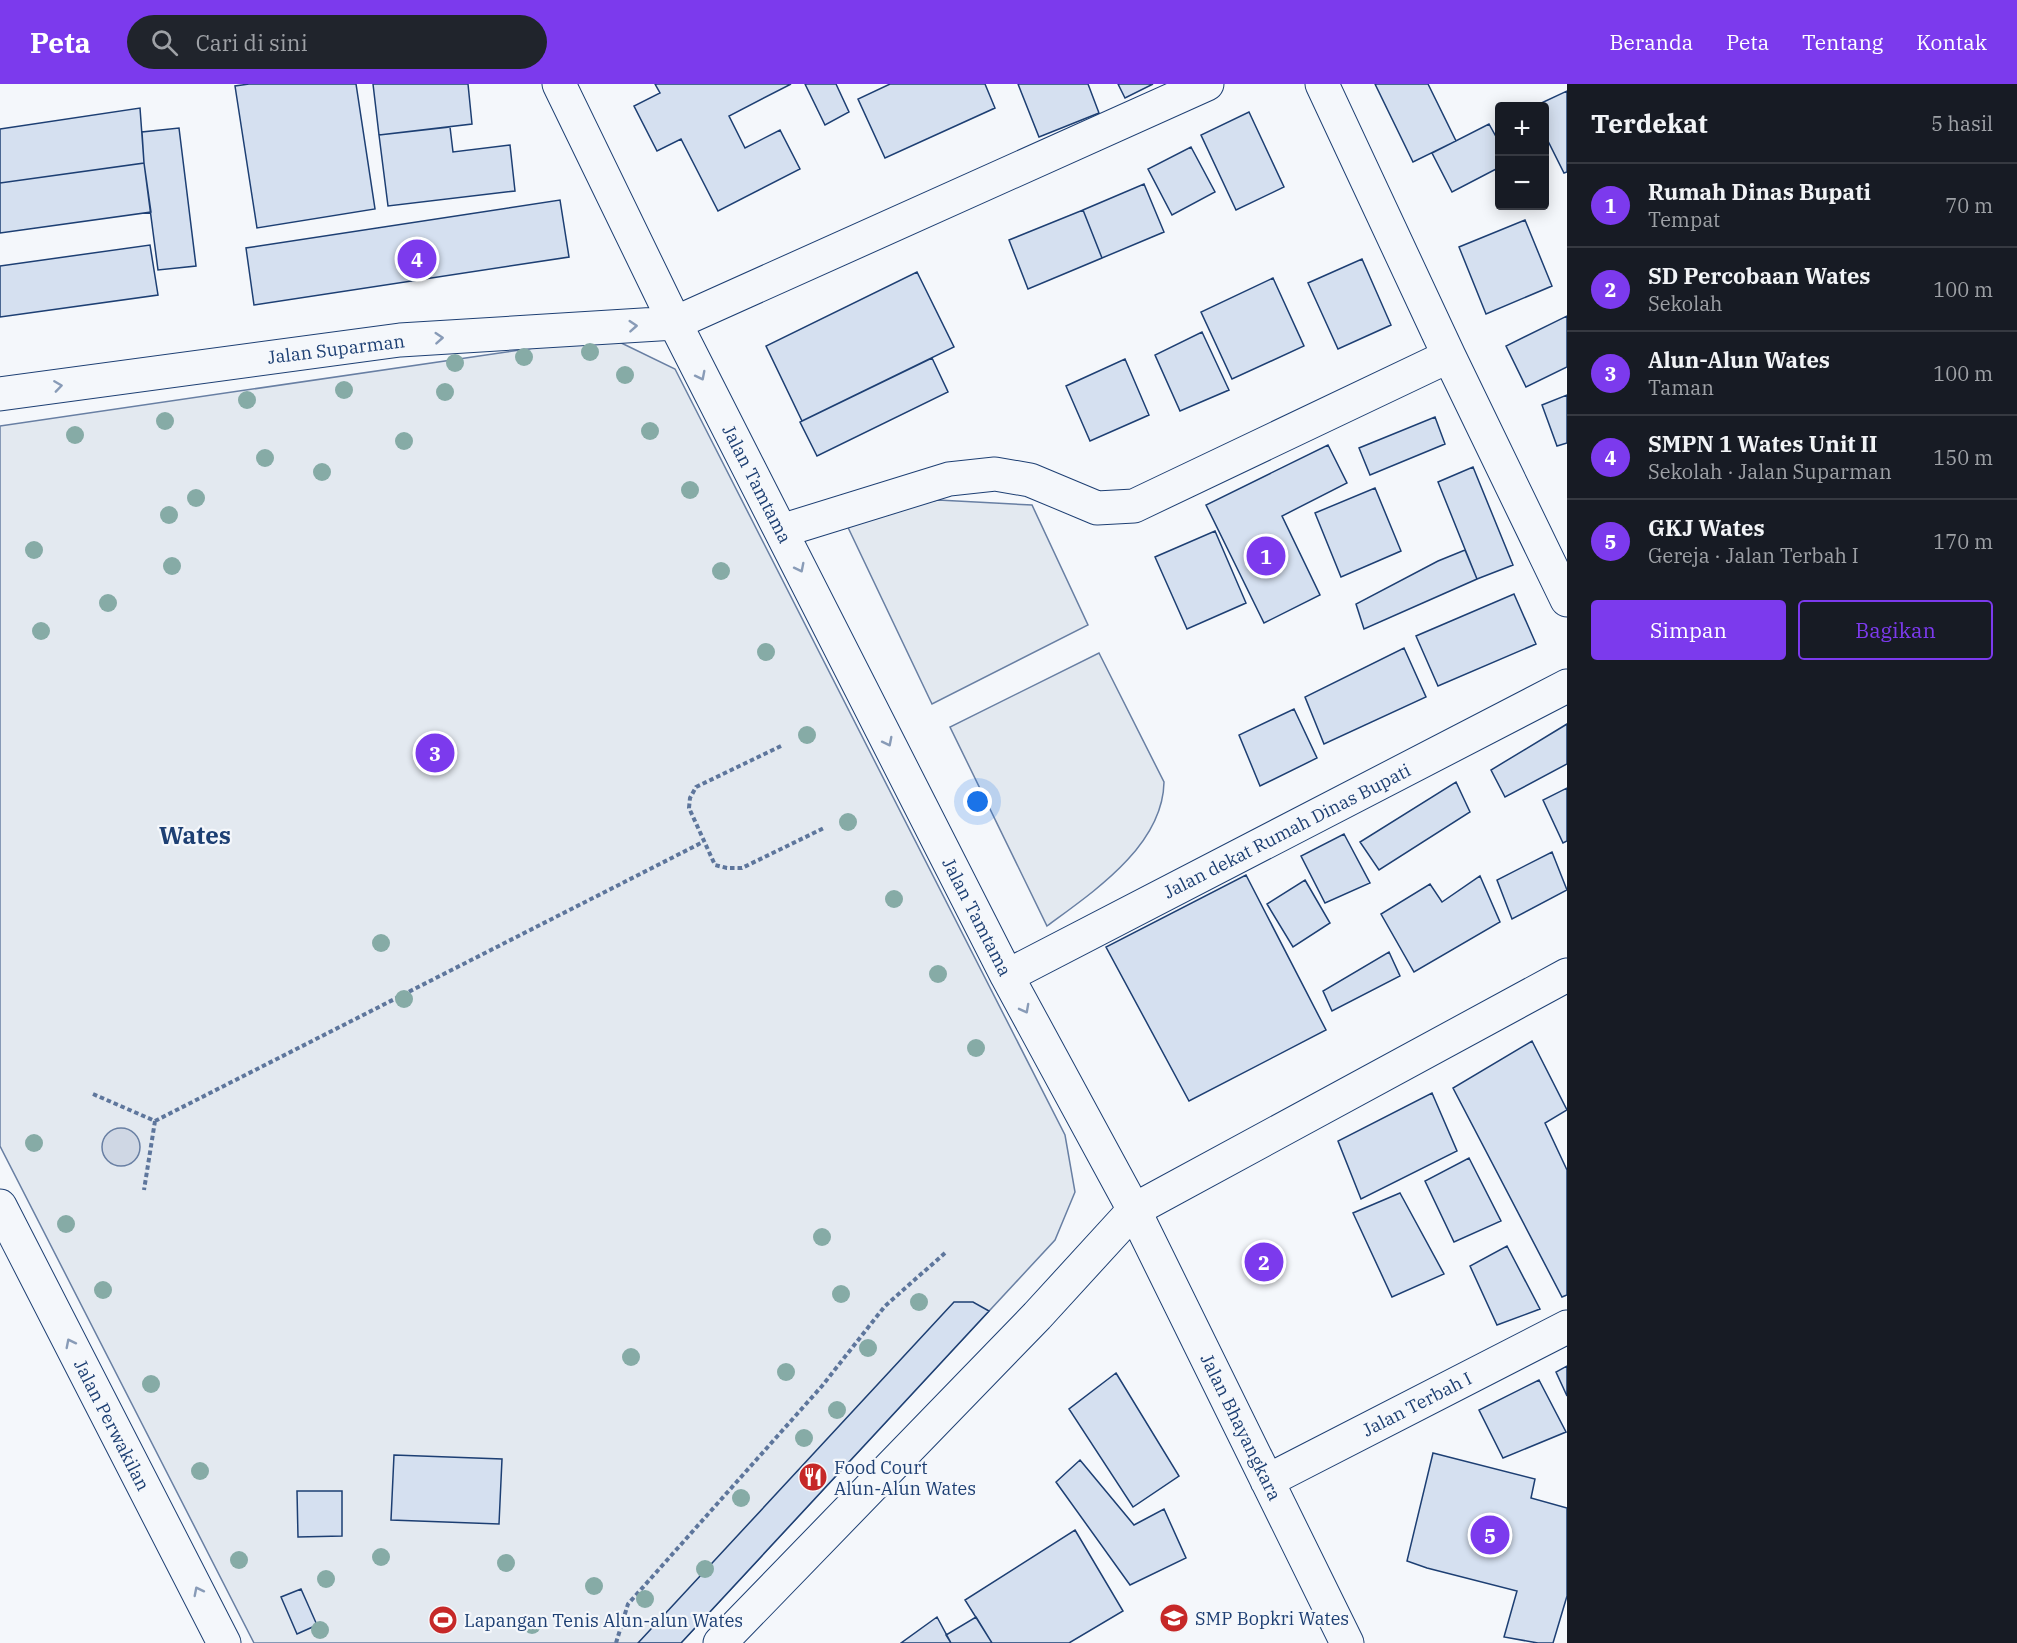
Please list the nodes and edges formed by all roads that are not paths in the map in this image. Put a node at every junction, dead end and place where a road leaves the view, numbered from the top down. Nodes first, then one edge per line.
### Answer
1 (559, 84) edge
2 (1207, 84) edge
3 (1322, 84) edge
4 (675, 324) junction
5 (1449, 356) junction
6 (0, 394) edge
7 (781, 531) junction
8 (1567, 600) edge
9 (1567, 686) edge
10 (1567, 975) edge
11 (1007, 976) junction
12 (0, 1206) edge
13 (1134, 1210) junction
14 (1567, 1327) edge
15 (1268, 1481) junction
16 (224, 1643) edge
17 (720, 1643) edge
18 (1347, 1643) edge

1 - 4 street, Jalan Tamtama
2 - 4 street
3 - 5 street
6 -> 4 street, Jalan Suparman
4 -> 7 street, Jalan Tamtama
5 - 7 street
5 - 8 street
7 -> 11 street, Jalan Tamtama
9 - 11 street, Jalan dekat Rumah Dinas Bupati
10 - 13 street
11 -> 13 street, Jalan Tamtama
16 -> 12 street, Jalan Perwakilan
13 - 15 street, Jalan Bhayangkara
13 - 17 street
14 - 15 street, Jalan Terbah I
15 - 18 street, Jalan Bhayangkara

